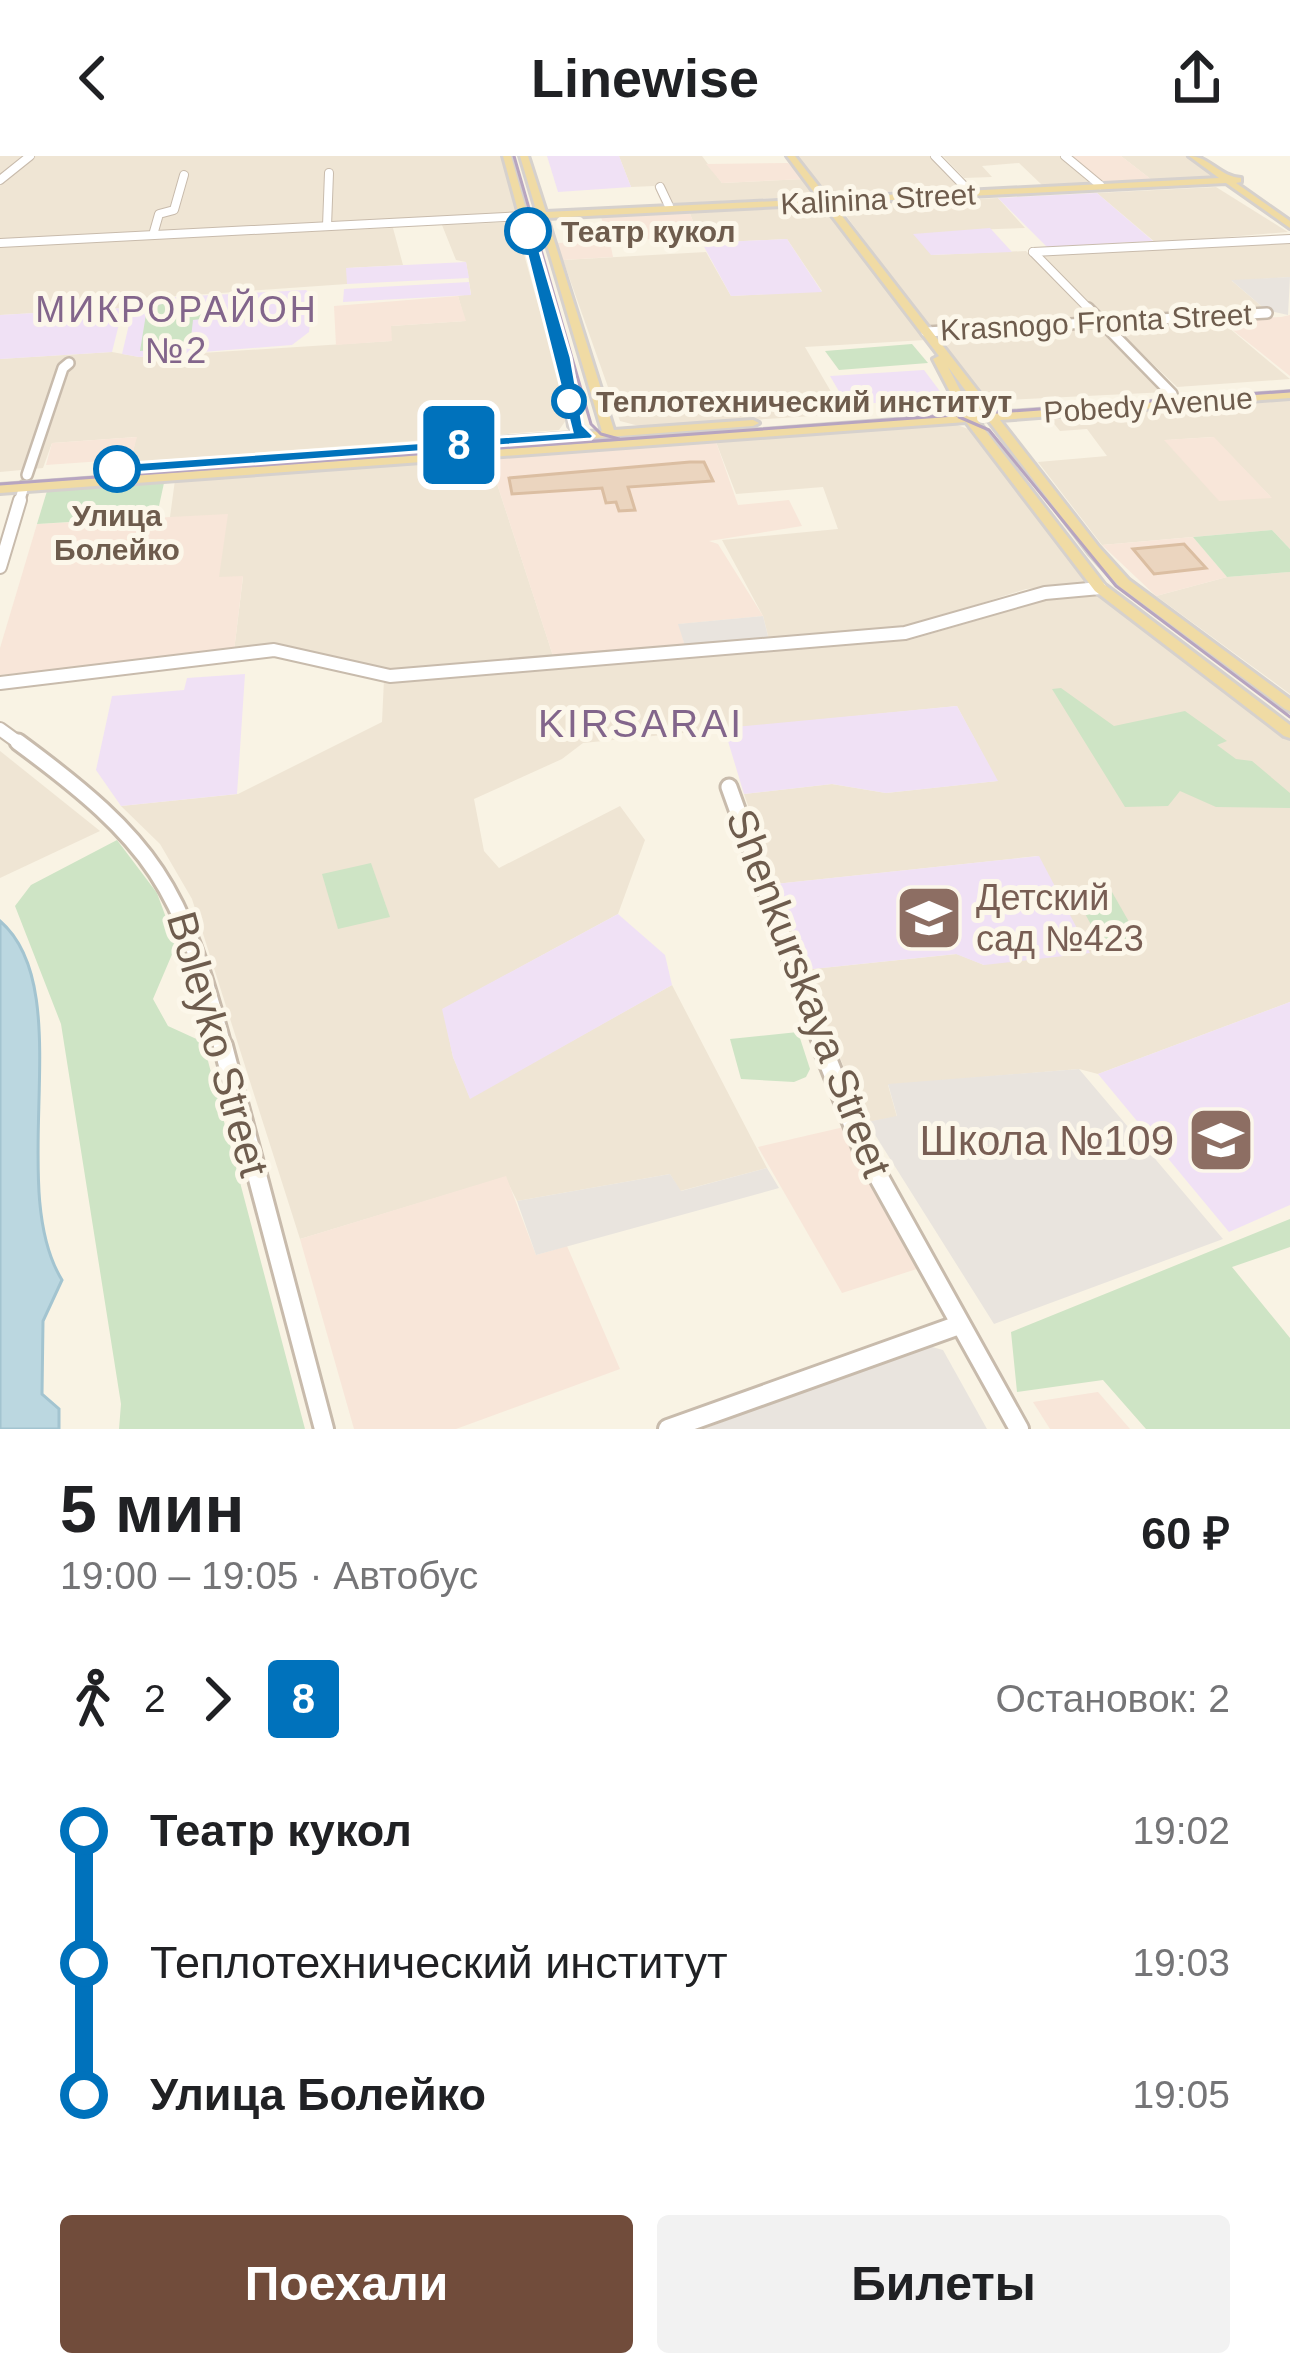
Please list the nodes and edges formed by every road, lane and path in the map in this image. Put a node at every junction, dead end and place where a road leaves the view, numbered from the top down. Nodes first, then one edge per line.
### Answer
1 (30, 156) edge
2 (507, 156) edge
3 (524, 156) edge
4 (791, 156) edge
5 (934, 156) edge
6 (1065, 156) edge
7 (1193, 156) edge
8 (1203, 156) edge
9 (329, 173) dead end
10 (184, 176) dead end
11 (0, 180) edge
12 (1232, 181) junction
13 (1100, 185) junction
14 (660, 187) dead end
15 (972, 193) junction
16 (825, 200) junction
17 (669, 206) junction
18 (542, 214) junction
19 (525, 216) junction
20 (1290, 220) edge
21 (328, 226) junction
22 (153, 235) junction
23 (1290, 239) edge
24 (0, 243) edge
25 (1267, 313) dead end
26 (1103, 322) junction
27 (926, 332) junction
28 (934, 344) junction
29 (69, 363) dead end
30 (1290, 386) edge
31 (1172, 394) junction
32 (1290, 395) edge
33 (990, 412) junction
34 (968, 414) junction
35 (585, 436) junction
36 (605, 440) junction
37 (0, 478) edge
38 (26, 481) junction
39 (0, 489) edge
40 (0, 567) edge
41 (1100, 588) junction
42 (0, 683) edge
43 (1290, 706) edge
44 (0, 730) edge
45 (1290, 733) edge
46 (729, 787) dead end
47 (959, 1325) junction
48 (324, 1429) edge
49 (668, 1429) edge
50 (1019, 1429) edge

1 - 11 street
2 - 19 main road
3 - 18 main road
4 - 16 main road
5 - 15 street
6 - 13 street
7 - 12 main road
8 - 12 main road
9 - 21 street
10 - 22 street
12 - 13 main road, Kalinina Street
12 - 15 main road, Kalinina Street
12 - 20 main road
13 - 15 main road, Kalinina Street
14 - 17 street
15 - 16 main road, Kalinina Street
16 - 17 main road, Kalinina Street
16 - 18 main road, Kalinina Street
16 - 27 main road
17 - 18 main road, Kalinina Street
18 - 19 main road, Kalinina Street
18 - 36 main road
19 - 21 street, Kalinina Street
19 - 35 main road
21 - 22 street, Kalinina Street
22 - 24 street, Kalinina Street
23 - 26 street
25 - 26 street, Krasnogo Fronta Street
26 - 27 street, Krasnogo Fronta Street
26 - 31 street
27 - 28 main road
28 - 33 main road
28 - 34 main road
29 - 38 street
30 - 31 main road, Pobedy Avenue
31 - 33 main road, Pobedy Avenue
32 - 33 main road, Pobedy Avenue
33 - 34 main road, Pobedy Avenue
33 - 43 main road
34 - 36 main road, Pobedy Avenue
34 - 41 main road
35 - 36 main road
35 - 38 main road, Pobedy Avenue
36 - 38 main road, Pobedy Avenue
37 - 38 main road, Pobedy Avenue
38 - 39 main road, Pobedy Avenue
38 - 40 street
41 - 42 street
41 - 45 main road
44 - 48 street, Boleyko Street
46 - 47 street, Shenkurskaya Street
47 - 49 street
47 - 50 street, Shenkurskaya Street

